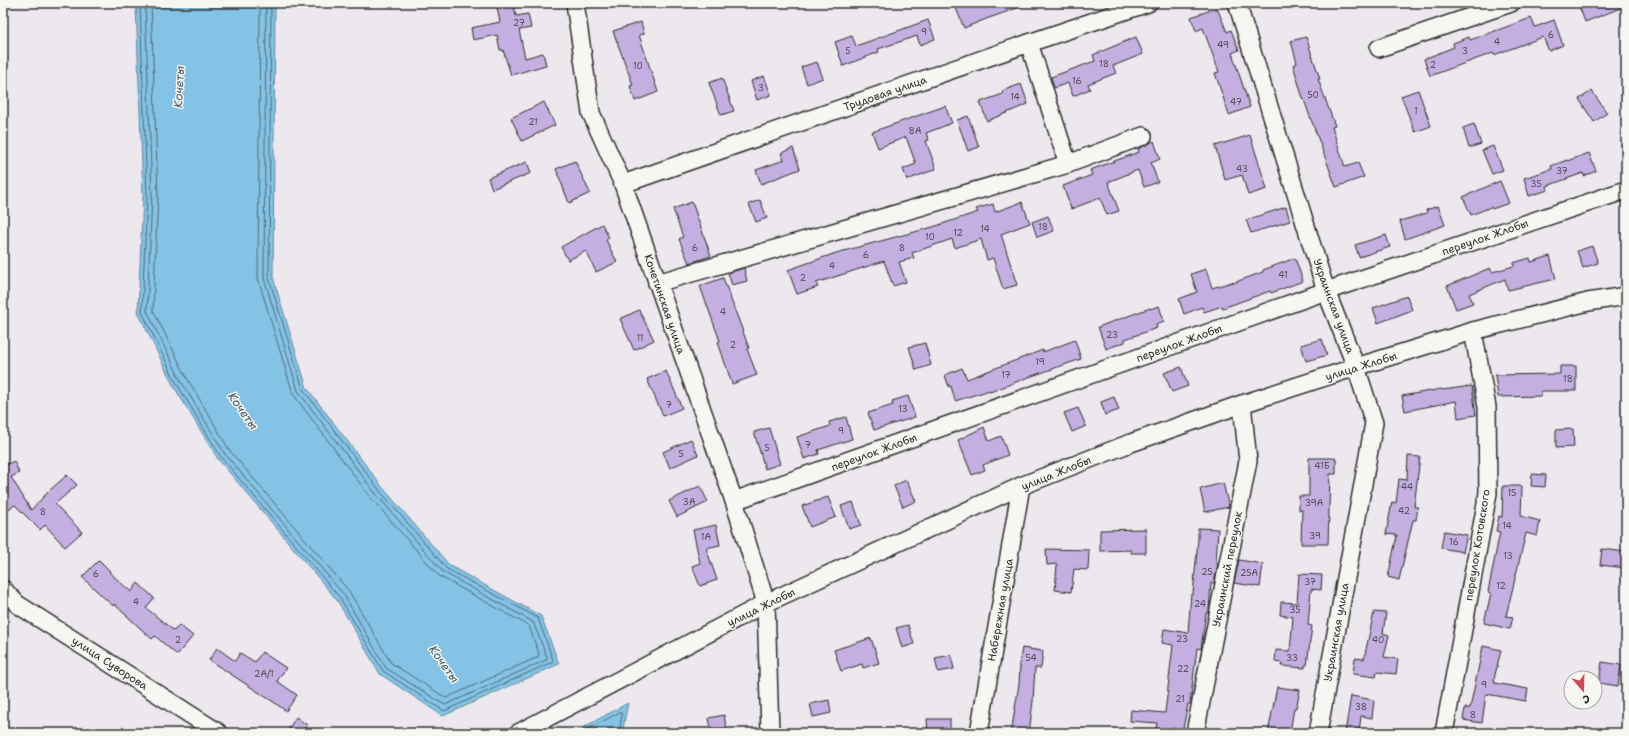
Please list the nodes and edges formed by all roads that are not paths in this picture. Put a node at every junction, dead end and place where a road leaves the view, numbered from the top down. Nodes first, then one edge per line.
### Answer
1 (575, 3) edge
2 (1148, 3) edge
3 (1238, 3) edge
4 (1511, 3) edge
5 (1029, 43) junction
6 (1379, 48) dead end
7 (1143, 136) dead end
8 (1068, 164) junction
9 (623, 184) junction
10 (1626, 190) edge
11 (657, 283) junction
12 (1326, 291) junction
13 (1626, 296) edge
14 (1473, 331) junction
15 (1356, 367) junction
16 (1242, 404) junction
17 (1021, 486) junction
18 (734, 501) junction
19 (3, 589) edge
20 (766, 604) junction
21 (219, 733) edge
22 (518, 733) edge
23 (770, 733) edge
24 (979, 733) edge
25 (1195, 733) edge
26 (1318, 733) edge
27 (1444, 733) edge

1 - 9 street, Кочетинская улица
2 - 5 street, Трудовая улица
3 - 12 street, Украинская улица
4 - 6 street
5 - 8 street
5 - 9 street, Трудовая улица
7 - 8 street
8 - 11 street
9 - 11 street, Кочетинская улица
10 - 12 street, переулок Жлобы
11 - 18 street, Кочетинская улица
12 - 15 street, Украинская улица
12 - 18 street, переулок Жлобы
13 - 14 street, улица Жлобы
14 - 15 street, улица Жлобы
14 - 27 street, переулок Котовского
15 - 16 street, улица Жлобы
15 - 26 street, Украинская улица
16 - 17 street, улица Жлобы
16 - 25 street, Украинский переулок
17 - 20 street, улица Жлобы
17 - 24 street, Набережная улица
18 - 20 street, Кочетинская улица
19 - 21 street, улица Суворова
20 - 22 street, улица Жлобы
20 - 23 street

